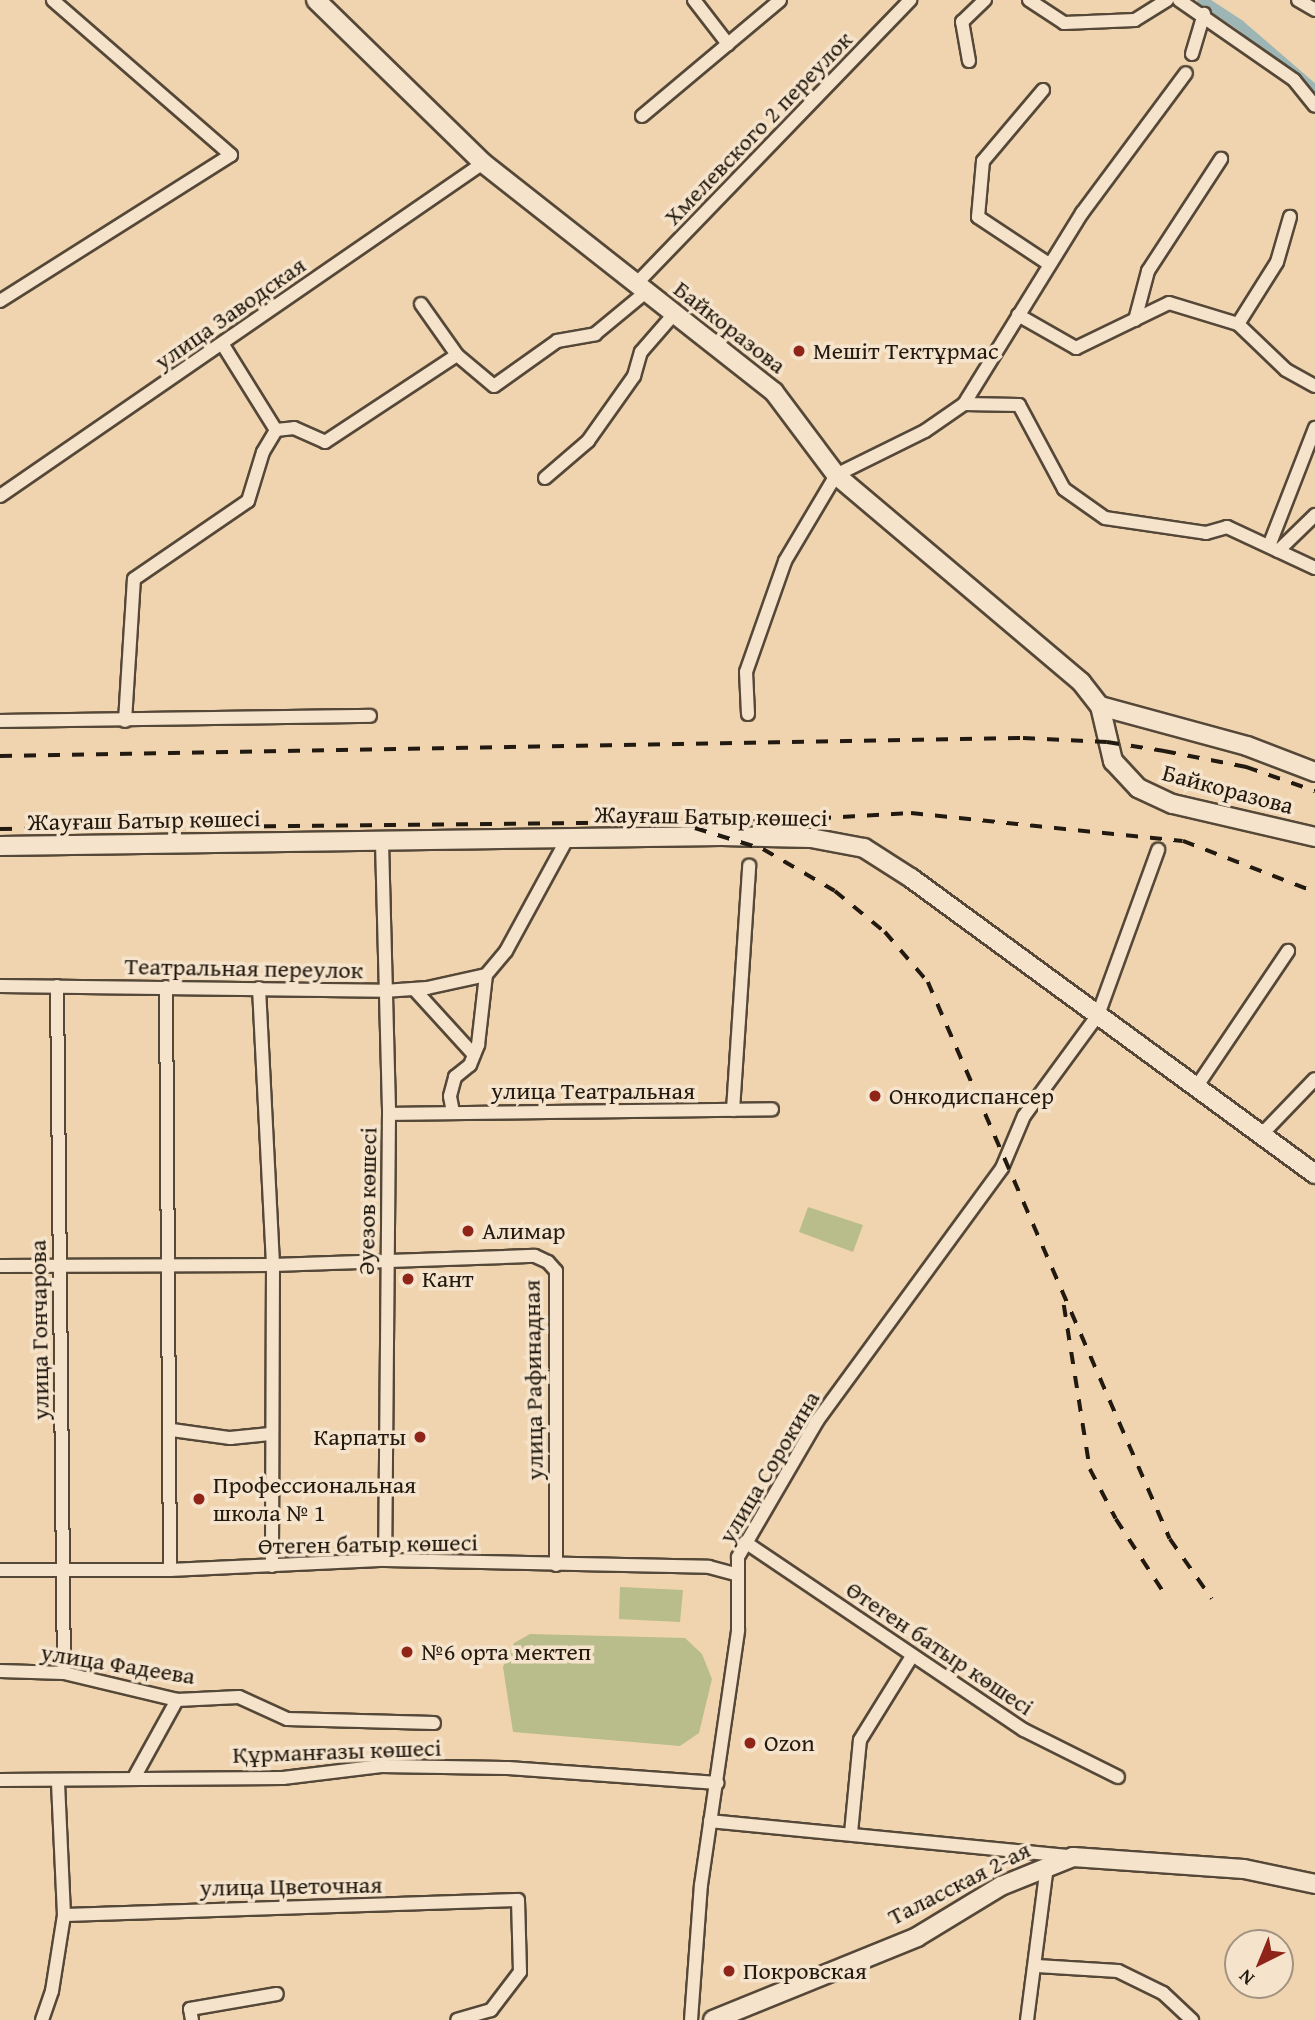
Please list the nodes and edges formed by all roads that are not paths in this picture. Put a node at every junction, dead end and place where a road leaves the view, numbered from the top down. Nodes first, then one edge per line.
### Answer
1 (53, 0) edge
2 (316, 0) edge
3 (694, 0) edge
4 (780, 0) edge
5 (910, 0) edge
6 (985, 0) edge
7 (1029, 0) edge
8 (1167, 0) edge
9 (1179, 0) edge
10 (1298, 0) edge
11 (1315, 10) edge
12 (1204, 15) junction
13 (728, 44) junction
14 (1192, 54) dead end
15 (969, 61) dead end
16 (1186, 73) dead end
17 (1043, 90) dead end
18 (1315, 106) edge
19 (642, 116) dead end
20 (1220, 159) dead end
21 (483, 163) junction
22 (1290, 217) dead end
23 (1049, 264) junction
24 (641, 288) junction
25 (0, 301) edge
26 (421, 304) dead end
27 (674, 314) junction
28 (1018, 315) junction
29 (1135, 320) junction
30 (1238, 324) junction
31 (223, 345) junction
32 (457, 355) junction
33 (1315, 386) edge
34 (964, 404) junction
35 (1315, 428) edge
36 (276, 430) junction
37 (836, 475) junction
38 (545, 478) dead end
39 (0, 496) edge
40 (1315, 515) edge
41 (1273, 549) junction
42 (1315, 568) edge
43 (1100, 706) junction
44 (747, 714) dead end
45 (370, 716) dead end
46 (0, 721) edge
47 (125, 721) junction
48 (1315, 772) edge
49 (1315, 837) edge
50 (567, 839) junction
51 (382, 842) junction
52 (0, 846) edge
53 (1158, 850) dead end
54 (749, 866) dead end
55 (1288, 951) dead end
56 (486, 975) junction
57 (0, 986) edge
58 (57, 986) junction
59 (166, 987) junction
60 (260, 988) junction
61 (414, 989) junction
62 (384, 991) junction
63 (1098, 1015) junction
64 (474, 1055) junction
65 (1315, 1079) edge
66 (1197, 1086) junction
67 (772, 1109) dead end
68 (733, 1110) junction
69 (453, 1112) junction
70 (389, 1114) junction
71 (1262, 1134) junction
72 (1315, 1174) edge
73 (386, 1261) junction
74 (273, 1265) junction
75 (0, 1266) edge
76 (59, 1266) junction
77 (166, 1267) junction
78 (172, 1430) junction
79 (270, 1434) junction
80 (745, 1542) junction
81 (385, 1560) junction
82 (556, 1565) junction
83 (272, 1566) junction
84 (0, 1570) edge
85 (170, 1570) junction
86 (62, 1571) junction
87 (735, 1574) junction
88 (912, 1656) junction
89 (0, 1671) edge
90 (64, 1673) junction
91 (177, 1700) junction
92 (434, 1723) dead end
93 (135, 1776) junction
94 (1118, 1777) dead end
95 (0, 1780) edge
96 (58, 1781) junction
97 (717, 1783) junction
98 (710, 1821) junction
99 (850, 1833) junction
100 (1073, 1857) junction
101 (1047, 1865) junction
102 (1315, 1884) edge
103 (64, 1915) junction
104 (1037, 1966) junction
105 (277, 1994) dead end
106 (42, 2020) edge
107 (192, 2020) edge
108 (457, 2020) edge
109 (691, 2020) edge
110 (713, 2020) edge
111 (1027, 2020) edge
112 (1192, 2020) edge

1 - 25 street
2 - 21 street, Байкоразова
3 - 13 street
4 - 13 street
5 - 24 street, Хмелевского 2 переулок
6 - 15 street
7 - 8 street
9 - 12 street
10 - 11 street
12 - 14 street
12 - 18 street
13 - 19 street
16 - 23 street
17 - 23 street
20 - 29 street
21 - 24 street, Байкоразова
21 - 31 street, улица Заводская
22 - 30 street
23 - 28 street
24 - 27 street, Байкоразова
24 - 32 street, Хмелевского 2 переулок
26 - 32 street
27 - 37 street, Байкоразова
27 - 38 street
28 - 29 street
28 - 34 street
29 - 30 street
30 - 33 street
31 - 36 street
31 - 39 street, улица Заводская
32 - 36 street
34 - 37 street
34 - 41 street
35 - 41 street
36 - 47 street
37 - 43 street, Байкоразова
37 - 44 street
40 - 41 street
41 - 42 street
43 - 48 street, Байкоразова
43 - 49 street, Байкоразова
45 - 47 street
46 - 47 street
50 - 51 street, Жауғаш Батыр көшесі
50 - 56 street
50 - 63 street, Жауғаш Батыр көшесі
51 - 52 street, Жауғаш Батыр көшесі
51 - 62 street, Әуезов көшесі
53 - 63 street, улица Сорокина
54 - 68 street
55 - 66 street
56 - 61 street, Театральная переулок
56 - 64 street, улица Театральная
57 - 58 street, Театральная переулок
58 - 59 street, Театральная переулок
58 - 76 street, улица Гончарова
59 - 60 street, Театральная переулок
59 - 77 street
60 - 62 street, Театральная переулок
60 - 74 street
61 - 62 street, Театральная переулок
61 - 64 street
62 - 70 street, Әуезов көшесі
63 - 66 street, Жауғаш Батыр көшесі
63 - 80 street, улица Сорокина
64 - 69 street, улица Театральная
65 - 71 street
66 - 71 street, Жауғаш Батыр көшесі
67 - 68 street, улица Театральная
68 - 69 street, улица Театральная
69 - 70 street, улица Театральная
70 - 73 street, Әуезов көшесі
71 - 72 street, Жауғаш Батыр көшесі
73 - 74 street, улица Рафинадная
73 - 81 street, Әуезов көшесі
73 - 82 street, улица Рафинадная
74 - 77 street, улица Рафинадная
74 - 79 street
75 - 76 street, улица Рафинадная
76 - 77 street, улица Рафинадная
76 - 86 street, улица Гончарова
77 - 78 street
78 - 79 street
78 - 85 street
79 - 83 street
80 - 87 street, улица Сорокина
80 - 88 street, Өтеген батыр көшесі
81 - 82 street, Өтеген батыр көшесі
81 - 83 street, Өтеген батыр көшесі
82 - 87 street, Өтеген батыр көшесі
83 - 85 street, Өтеген батыр көшесі
84 - 86 street, Өтеген батыр көшесі
85 - 86 street, Өтеген батыр көшесі
86 - 90 street, улица Гончарова
87 - 97 street, улица Сорокина
88 - 94 street, Өтеген батыр көшесі
88 - 99 street
89 - 90 street, улица Фадеева
90 - 91 street, улица Фадеева
91 - 92 street, улица Фадеева
91 - 93 street
93 - 96 street, Құрманғазы көшесі
93 - 97 street, Құрманғазы көшесі
95 - 96 street, Құрманғазы көшесі
96 - 103 street
97 - 98 street, улица Сорокина
98 - 99 street
98 - 109 street, улица Сорокина
99 - 100 street
100 - 101 street, Таласская 2-ая
100 - 102 street
101 - 104 street
101 - 110 street, Таласская 2-ая
103 - 106 street
103 - 108 street, улица Цветочная
104 - 111 street
104 - 112 street
105 - 107 street

